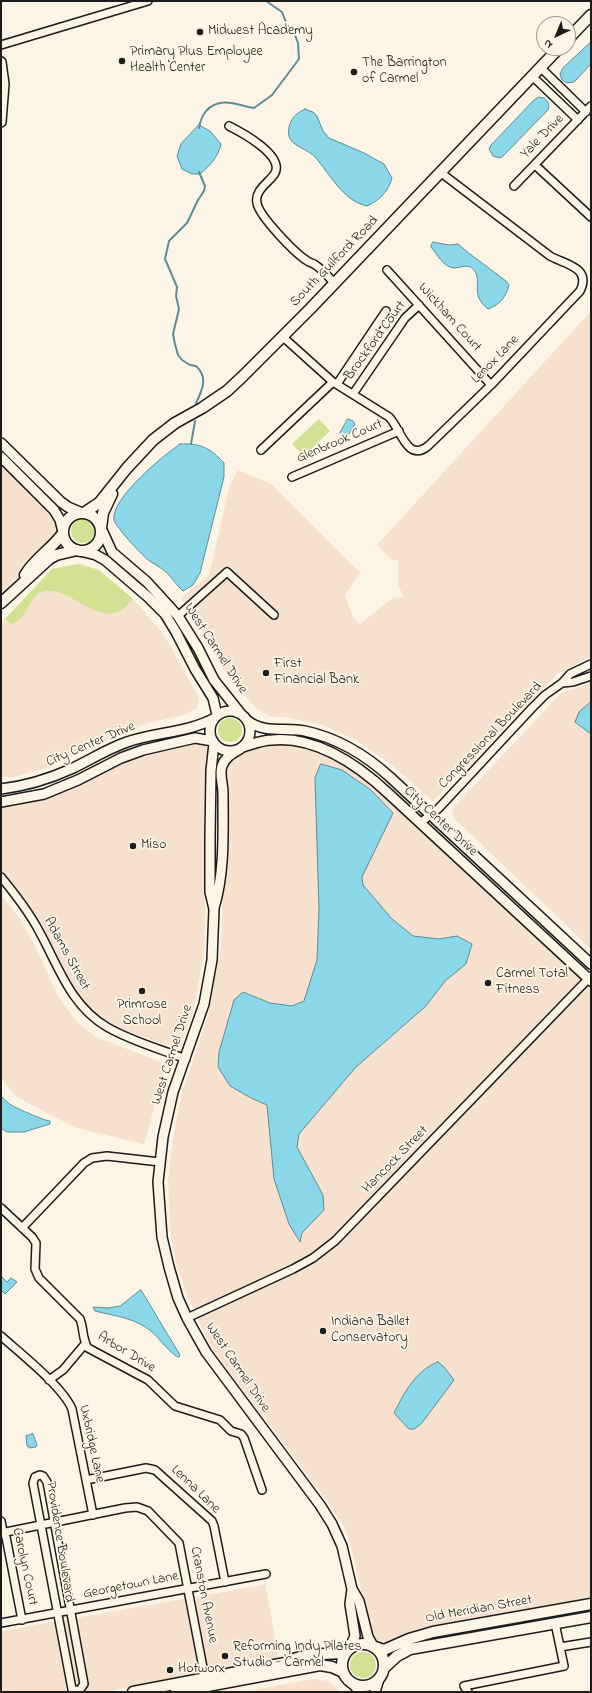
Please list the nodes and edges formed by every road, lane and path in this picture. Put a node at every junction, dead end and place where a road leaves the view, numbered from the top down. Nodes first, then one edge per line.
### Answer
1 (148, 1) edge
2 (591, 15) edge
3 (576, 31) edge
4 (1, 45) edge
5 (551, 56) edge
6 (1, 62) edge
7 (540, 68) junction
8 (532, 76) junction
9 (588, 109) edge
10 (578, 120) junction
11 (1, 122) edge
12 (229, 126) dead end
13 (535, 165) junction
14 (440, 172) junction
15 (514, 186) dead end
16 (591, 217) edge
17 (387, 270) dead end
18 (334, 283) junction
19 (419, 304) junction
20 (386, 311) dead end
21 (282, 337) junction
22 (335, 383) junction
23 (491, 385) junction
24 (353, 394) junction
25 (399, 431) junction
26 (1, 443) edge
27 (262, 450) dead end
28 (1, 457) edge
29 (292, 477) dead end
30 (118, 480) junction
31 (110, 488) junction
32 (72, 509) junction
33 (83, 513) junction
34 (101, 529) junction
35 (63, 533) junction
36 (78, 551) junction
37 (19, 585) junction
38 (1, 603) edge
39 (274, 615) dead end
40 (178, 616) junction
41 (591, 664) edge
42 (591, 676) edge
43 (562, 684) junction
44 (241, 714) junction
45 (216, 717) junction
46 (248, 721) junction
47 (213, 742) junction
48 (241, 748) junction
49 (1, 789) edge
50 (1, 802) edge
51 (430, 815) junction
52 (420, 823) junction
53 (1, 876) edge
54 (214, 909) junction
55 (591, 964) edge
56 (590, 978) edge
57 (186, 1059) junction
58 (160, 1162) junction
59 (1, 1208) edge
60 (22, 1228) junction
61 (186, 1318) junction
62 (1, 1336) edge
63 (85, 1344) junction
64 (49, 1380) junction
65 (86, 1480) junction
66 (262, 1490) dead end
67 (93, 1515) junction
68 (1, 1521) edge
69 (54, 1523) junction
70 (41, 1525) junction
71 (2, 1532) edge
72 (266, 1574) dead end
73 (225, 1582) junction
74 (189, 1589) junction
75 (352, 1589) junction
76 (591, 1604) edge
77 (70, 1610) junction
78 (57, 1613) junction
79 (591, 1616) edge
80 (22, 1620) junction
81 (1, 1623) edge
82 (555, 1623) junction
83 (591, 1642) edge
84 (374, 1647) junction
85 (560, 1647) junction
86 (347, 1651) junction
87 (384, 1668) junction
88 (343, 1672) junction
89 (205, 1678) junction
90 (379, 1679) junction
91 (352, 1683) junction
92 (79, 1692) edge
93 (133, 1692) edge
94 (176, 1692) edge
95 (360, 1692) edge
96 (375, 1692) edge
97 (468, 1692) edge

1 - 4 street
2 - 3 main road
5 - 7 main road, South Guilford Road
6 - 11 street
7 - 8 main road, South Guilford Road
7 - 9 street
8 - 10 street
8 - 14 main road, South Guilford Road
9 - 10 street, Yale Drive
10 - 13 street, Yale Drive
12 - 18 street
13 - 15 street, Yale Drive
13 - 16 street
14 - 18 main road, South Guilford Road
14 - 23 street, Lenox Lane
17 - 19 street, Wickham Court
18 - 21 main road, South Guilford Road
19 - 23 street, Wickham Court
19 - 24 street, Brockford Court
20 - 22 street, Brockford Court
21 - 22 street, Lenox Lane
21 - 30 main road, South Guilford Road
22 - 24 street, Lenox Lane
22 - 27 street, Brockford Court
23 - 25 street, Lenox Lane
24 - 25 street, Lenox Lane
25 - 29 street, Glenbrook Court
26 - 32 street
28 - 35 street
30 - 31 main road, South Guilford Road
30 - 34 main road, South Guilford Road
31 - 32 main road
31 - 33 main road, South Guilford Road
32 - 33 street
33 - 34 main road
33 - 35 main road
34 - 36 main road
34 - 40 street, West Carmel Drive
35 - 36 main road
35 - 37 main road
36 - 37 main road
36 - 45 street, West Carmel Drive
37 - 38 main road
39 - 40 street
40 - 44 street, West Carmel Drive
41 - 43 street, Congressional Boulevard
42 - 43 street, Congressional Boulevard
43 - 51 street, Congressional Boulevard
44 - 45 street
44 - 46 street
45 - 47 street
45 - 49 street, City Center Drive
46 - 48 street
46 - 51 street, City Center Drive
47 - 48 street
47 - 50 street, City Center Drive
47 - 54 street, West Carmel Drive
48 - 52 street, City Center Drive
48 - 54 street, West Carmel Drive
51 - 52 street, Congressional Boulevard
51 - 55 street, City Center Drive
52 - 56 street, City Center Drive
53 - 57 street, Adams Street
54 - 57 street, West Carmel Drive
56 - 61 street, Hancock Street
57 - 58 street, West Carmel Drive
58 - 60 street
58 - 61 street, West Carmel Drive
59 - 60 street, Arbor Drive
60 - 63 street, Arbor Drive
61 - 75 street, West Carmel Drive
62 - 64 street, Uxbridge Lane
63 - 64 street
63 - 66 street, Arbor Drive
64 - 65 street, Uxbridge Lane
65 - 67 street, Uxbridge Lane
65 - 73 street, Lenna Lane
67 - 69 street
67 - 74 street, Cranston Avenue
68 - 71 street, Carolyn Court
69 - 70 street
69 - 70 street, Providence Boulevard
69 - 77 street, Providence Boulevard
70 - 71 street
70 - 78 street, Providence Boulevard
71 - 80 street, Carolyn Court
72 - 73 street, Georgetown Lane
73 - 74 street, Georgetown Lane
74 - 77 street, Georgetown Lane
74 - 89 street, Cranston Avenue
75 - 84 street, West Carmel Drive
75 - 86 street, West Carmel Drive
76 - 84 main road, Old Meridian Street
77 - 78 street, Georgetown Lane
77 - 92 street, Providence Boulevard
78 - 80 street, Georgetown Lane
78 - 92 street, Providence Boulevard
79 - 82 main road, Old Meridian Street
80 - 81 street, Georgetown Lane
82 - 85 street
82 - 87 main road, Old Meridian Street
83 - 85 street
84 - 86 main road
84 - 87 main road
85 - 97 street
86 - 88 main road
86 - 89 main road
87 - 90 main road
88 - 91 main road
88 - 94 main road
89 - 93 main road
90 - 91 main road
90 - 96 street
91 - 95 street

